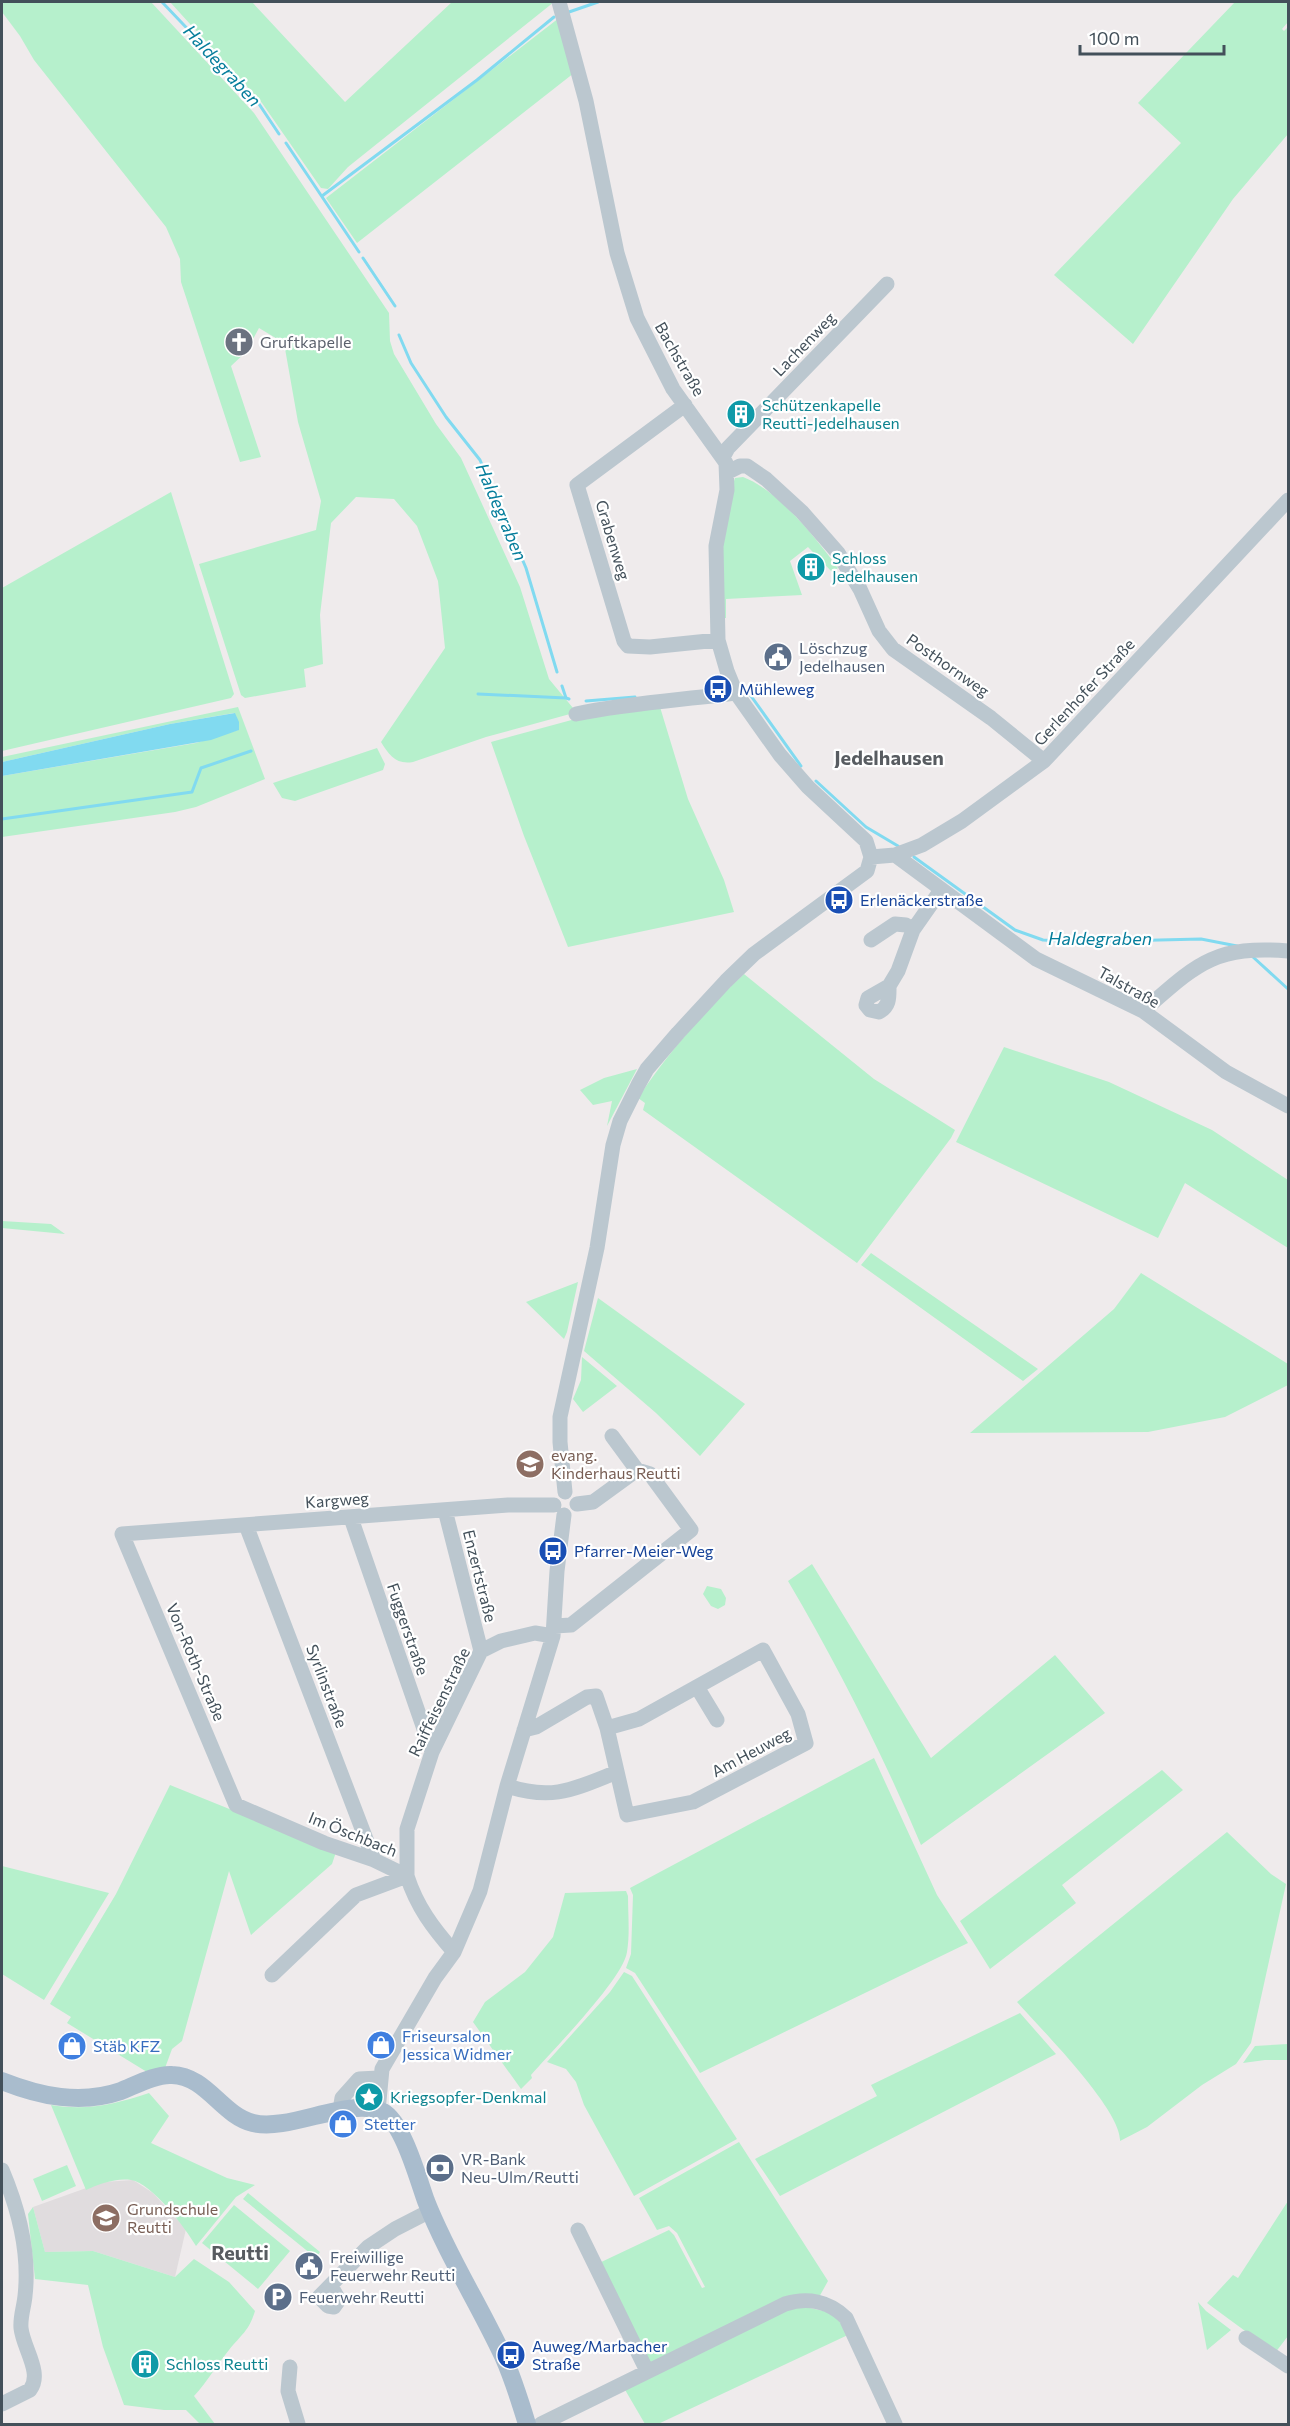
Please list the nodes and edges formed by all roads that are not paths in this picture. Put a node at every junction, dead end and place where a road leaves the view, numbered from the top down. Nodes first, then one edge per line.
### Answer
1 (559, 2) edge
2 (887, 284) dead end
3 (685, 405) junction
4 (723, 457) junction
5 (728, 472) junction
6 (1288, 500) edge
7 (718, 640) junction
8 (736, 693) junction
9 (576, 714) dead end
10 (1044, 761) junction
11 (895, 855) junction
12 (871, 857) junction
13 (941, 890) junction
14 (913, 930) junction
15 (871, 940) dead end
16 (1288, 951) edge
17 (889, 986) dead end
18 (1143, 1011) junction
19 (1288, 1106) edge
20 (612, 1436) dead end
21 (637, 1470) junction
22 (565, 1492) junction
23 (577, 1504) junction
24 (444, 1510) junction
25 (559, 1510) junction
26 (351, 1518) junction
27 (246, 1525) junction
28 (122, 1534) joint
29 (554, 1631) junction
30 (481, 1652) junction
31 (697, 1687) junction
32 (717, 1720) dead end
33 (607, 1728) junction
34 (524, 1730) junction
35 (432, 1752) junction
36 (616, 1772) junction
37 (507, 1786) junction
38 (236, 1805) joint
39 (374, 1860) junction
40 (407, 1876) junction
41 (454, 1952) junction
42 (272, 1975) dead end
43 (380, 2078) junction
44 (2, 2080) edge
45 (340, 2110) junction
46 (378, 2111) junction
47 (2, 2170) edge
48 (6, 2192) edge
49 (430, 2211) junction
50 (578, 2230) dead end
51 (331, 2286) dead end
52 (1246, 2338) dead end
53 (1288, 2366) edge
54 (290, 2367) dead end
55 (647, 2371) junction
56 (2, 2404) edge
57 (565, 2420) edge
58 (298, 2424) edge
59 (527, 2424) edge
60 (541, 2424) edge
61 (895, 2424) edge

1 - 3 street, Bachstraße
2 - 4 street, Lachenweg
3 - 4 street, Bachstraße
3 - 7 street, Grabenweg
4 - 5 street, Bachstraße
5 - 7 street, Bachstraße
5 - 10 street, Posthornweg
6 - 10 street, Gerlenhofer Straße
7 - 8 street, Bachstraße
8 - 9 street
8 - 12 street, Bachstraße
10 - 11 street, Gerlenhofer Straße
11 - 12 street, Gerlenhofer Straße
11 - 13 street, Talstraße
12 - 22 street
13 - 14 street
13 - 18 street, Talstraße
14 - 15 street
14 - 17 street
16 - 18 street
18 - 19 street, Talstraße
20 - 21 street
21 - 23 street
21 - 29 street
22 - 23 street
22 - 25 street
23 - 25 street
24 - 25 street, Kargweg
24 - 26 street, Kargweg
24 - 30 street, Enzertstraße
25 - 29 street
26 - 27 street, Kargweg
26 - 35 street, Fuggerstraße
27 - 28 street, Kargweg
27 - 39 street, Syrlinstraße
28 - 38 street, Von-Roth-Straße
29 - 30 street, Raiffeisenstraße
29 - 34 street
30 - 35 street, Raiffeisenstraße
31 - 32 street
31 - 33 street, Am Heuweg
31 - 36 street, Am Heuweg
33 - 34 street, Am Heuweg
33 - 36 street, Am Heuweg
34 - 37 street
35 - 40 street, Raiffeisenstraße
36 - 37 street
37 - 41 street
38 - 39 street, Im Öschbach
39 - 40 street, Im Öschbach
40 - 41 street, Im Öschbach
40 - 42 street
41 - 43 street
43 - 45 street
43 - 46 street
44 - 45 main road
45 - 46 main road
46 - 49 main road
47 - 48 street
48 - 56 street
49 - 51 street
49 - 59 main road
50 - 55 street
52 - 53 street
54 - 58 street
55 - 57 street
55 - 61 street
57 - 60 street

